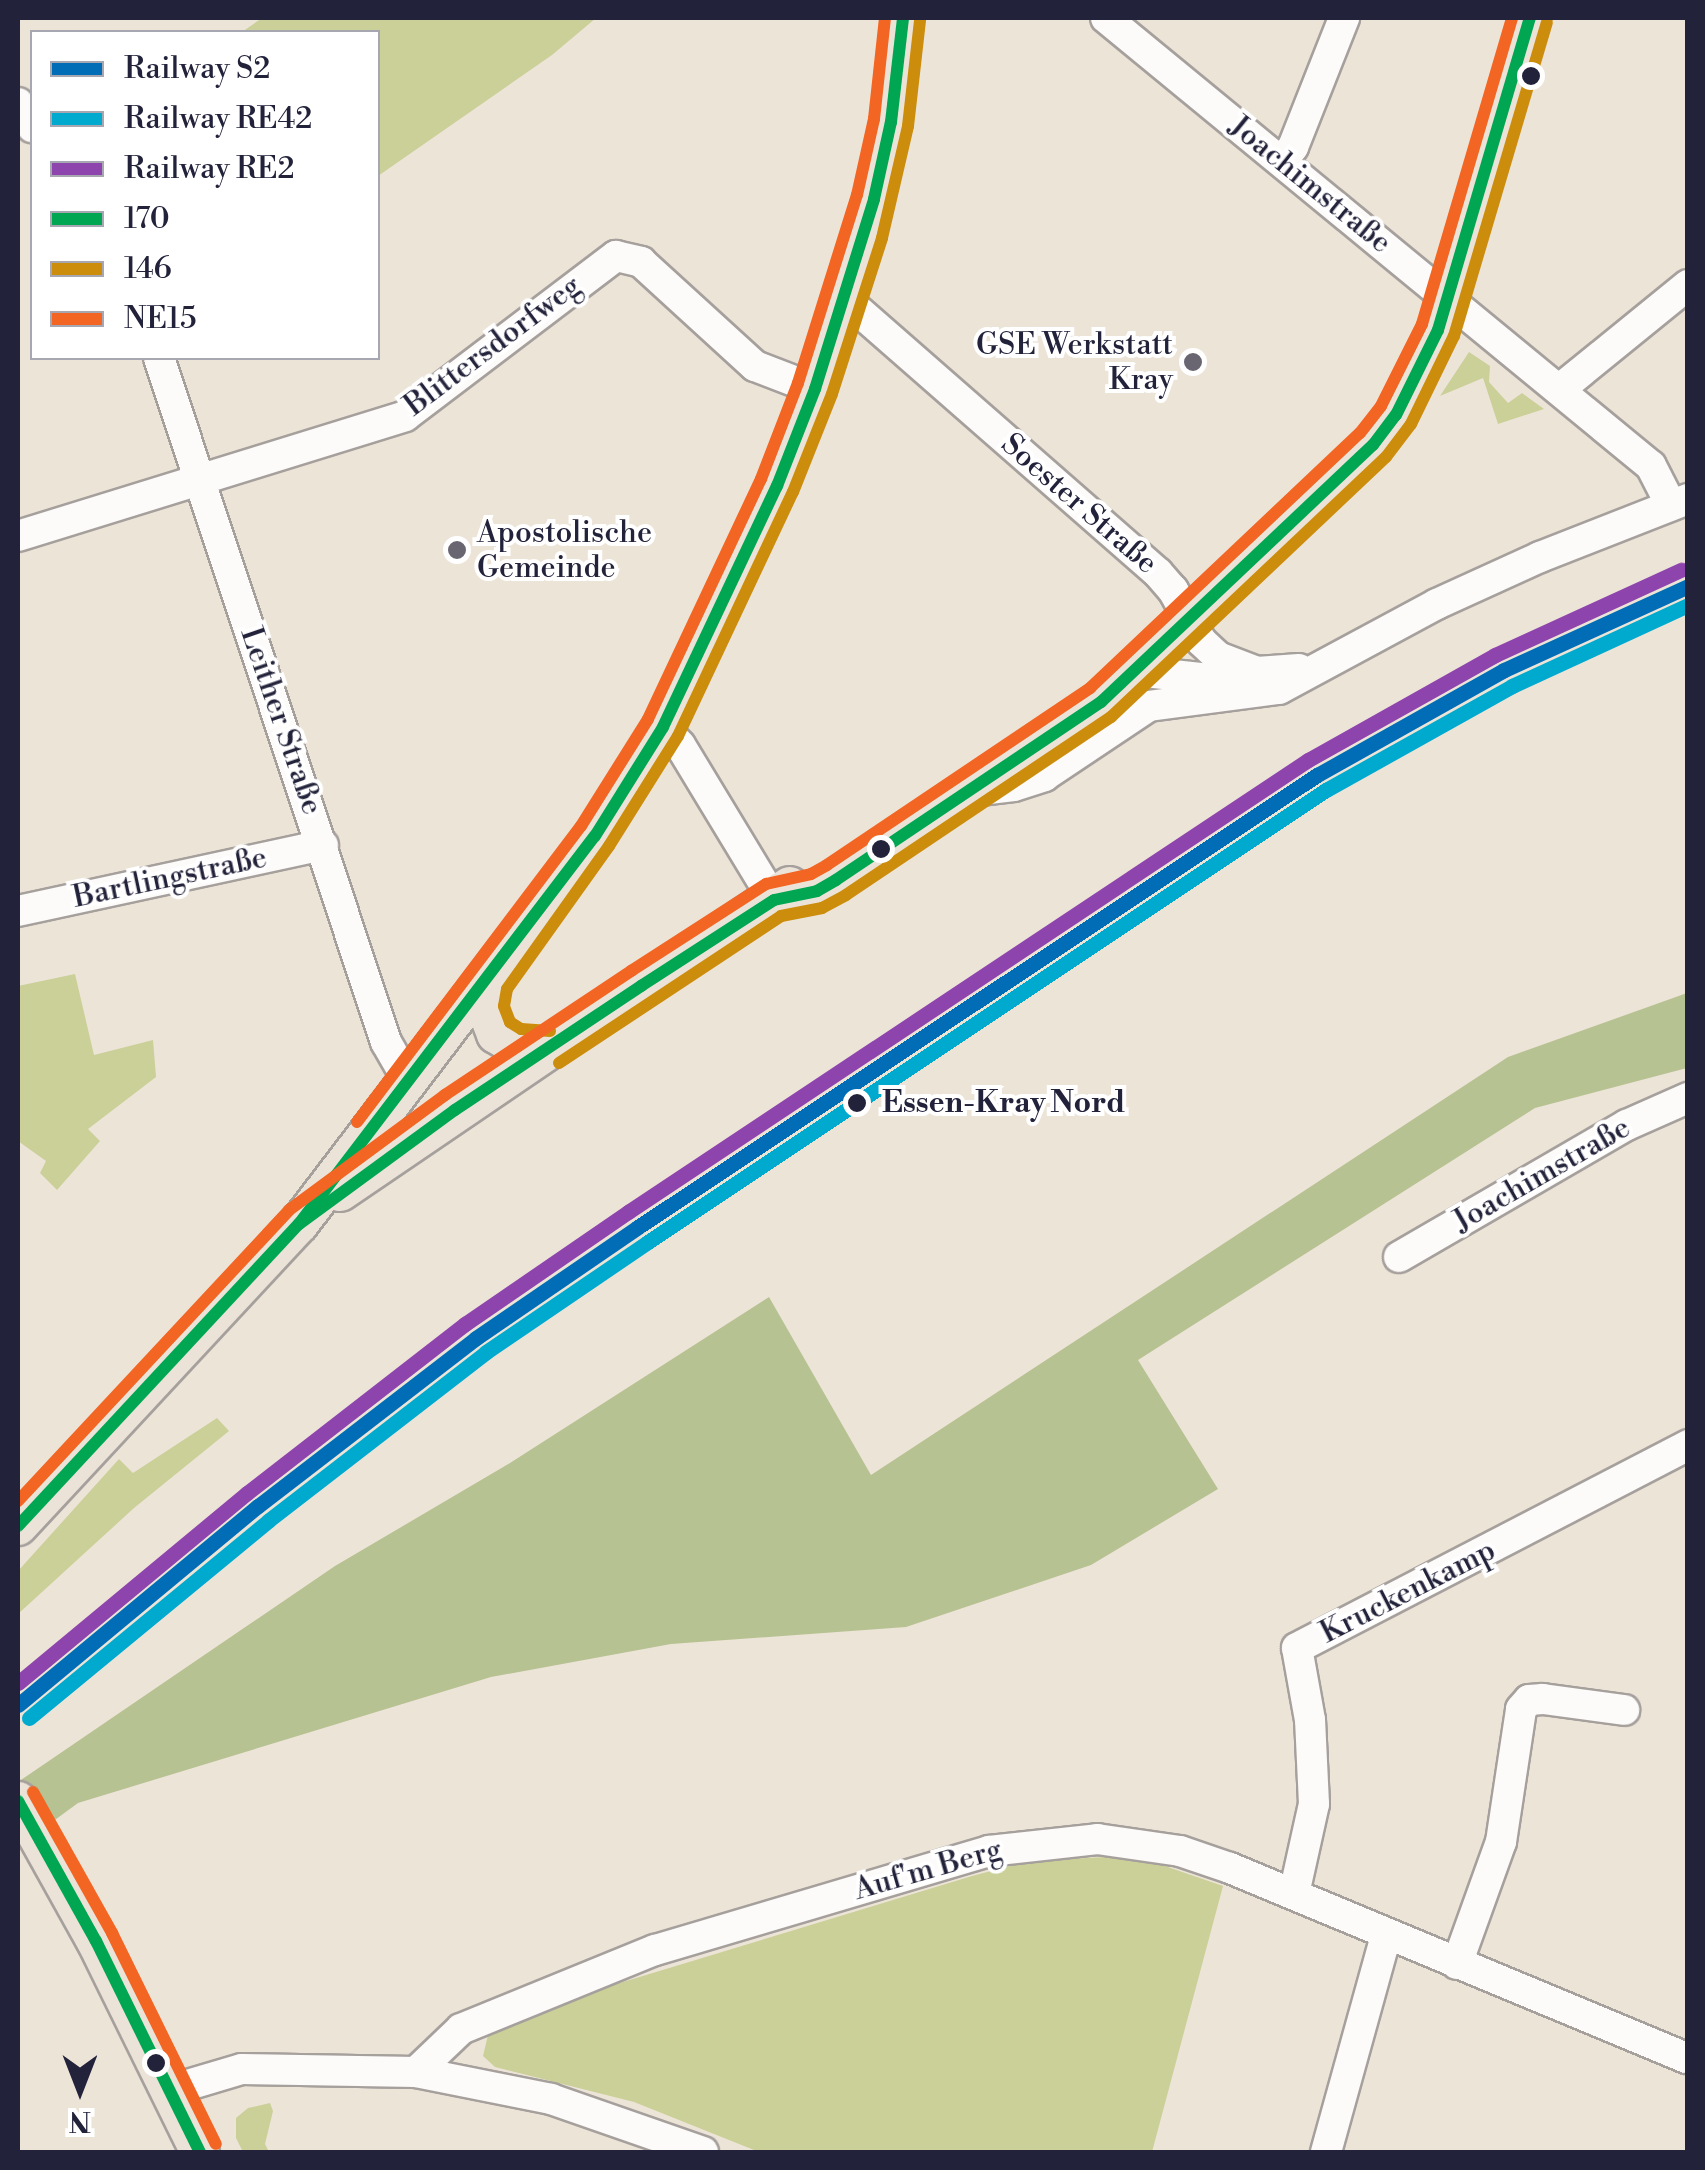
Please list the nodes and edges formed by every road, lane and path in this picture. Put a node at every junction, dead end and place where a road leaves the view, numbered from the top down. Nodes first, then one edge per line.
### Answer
1 (903, 18) edge
2 (1106, 18) edge
3 (1344, 18) edge
4 (1530, 18) edge
5 (1282, 162) junction
6 (1688, 284) edge
7 (1448, 297) junction
8 (845, 300) junction
9 (159, 360) edge
10 (815, 389) junction
11 (1560, 390) junction
12 (199, 478) junction
13 (1679, 502) edge
14 (18, 536) edge
15 (1188, 619) junction
16 (1317, 668) junction
17 (1136, 671) junction
18 (663, 727) junction
19 (972, 790) junction
20 (322, 845) junction
21 (774, 900) junction
22 (18, 911) edge
23 (492, 974) junction
24 (549, 1048) junction
25 (416, 1089) junction
26 (1688, 1098) edge
27 (299, 1224) junction
28 (1399, 1258) dead end
29 (1688, 1445) edge
30 (18, 1526) edge
31 (1624, 1710) dead end
32 (18, 1801) edge
33 (1294, 1894) junction
34 (1386, 1936) junction
35 (1457, 1964) junction
36 (1688, 2059) edge
37 (416, 2072) junction
38 (172, 2090) junction
39 (200, 2152) edge
40 (703, 2152) edge
41 (1326, 2152) edge

1 - 8 main road
2 - 5 street, Joachimstraße
3 - 5 street
4 - 7 main road
5 - 7 street, Joachimstraße
6 - 11 street
7 - 11 street, Joachimstraße
7 - 15 main road
8 - 10 main road
8 - 15 street, Soester Straße
9 - 12 street, Leither Straße
10 - 12 street, Blittersdorfweg
10 - 18 main road
11 - 13 street, Joachimstraße
12 - 14 street, Blittersdorfweg
12 - 20 street, Leither Straße
13 - 16 street, Soester Straße
15 - 16 street, Soester Straße
15 - 17 main road
16 - 17 street, Soester Straße
16 - 19 street, Soester Straße
17 - 19 main road
17 - 21 main road
18 - 21 street
18 - 23 main road
19 - 21 main road
20 - 22 street, Bartlingstraße
20 - 25 street, Leither Straße
21 - 24 main road
23 - 24 main road
23 - 25 main road
24 - 25 main road
24 - 27 main road
25 - 27 main road
26 - 28 street, Joachimstraße
27 - 30 main road
29 - 33 street, Kruckenkamp
31 - 35 street
32 - 38 main road
33 - 34 street, Auf'm Berg
33 - 37 street, Auf'm Berg
34 - 35 street, Auf'm Berg
34 - 41 street
35 - 36 street, Auf'm Berg
37 - 38 street
37 - 40 street
38 - 39 main road

